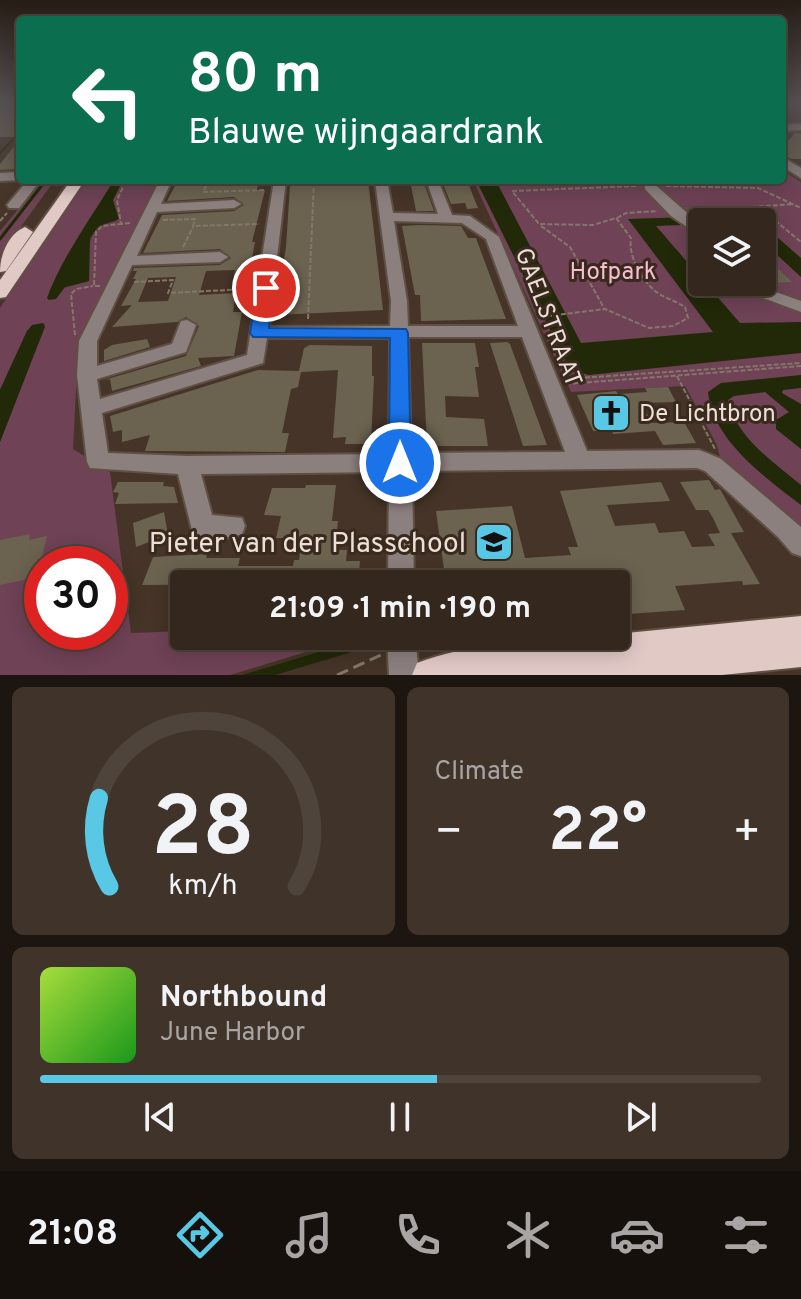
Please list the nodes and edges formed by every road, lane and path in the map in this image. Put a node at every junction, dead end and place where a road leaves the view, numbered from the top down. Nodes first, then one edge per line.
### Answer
1 (32, 184) edge
2 (60, 184) edge
3 (75, 184) edge
4 (125, 184) edge
5 (164, 184) edge
6 (208, 184) edge
7 (314, 184) edge
8 (382, 184) edge
9 (280, 185) edge
10 (434, 185) dead end
11 (649, 186) junction
12 (202, 199) junction
13 (234, 204) dead end
14 (794, 204) junction
15 (14, 205) dead end
16 (758, 206) junction
17 (801, 208) edge
18 (676, 213) junction
19 (148, 217) junction
20 (387, 217) junction
21 (446, 217) junction
22 (616, 218) junction
23 (274, 223) junction
24 (688, 223) edge
25 (121, 224) junction
26 (539, 224) junction
27 (193, 226) junction
28 (801, 242) edge
29 (220, 257) dead end
30 (179, 259) junction
31 (126, 261) junction
32 (0, 267) edge
33 (116, 283) junction
34 (266, 288) junction
35 (0, 293) edge
36 (772, 296) edge
37 (801, 307) edge
38 (605, 309) junction
39 (534, 324) junction
40 (187, 325) dead end
41 (259, 333) junction
42 (308, 333) junction
43 (399, 333) junction
44 (801, 365) edge
45 (87, 375) junction
46 (677, 375) junction
47 (548, 382) junction
48 (92, 409) junction
49 (580, 462) junction
50 (400, 463) junction
51 (187, 465) junction
52 (713, 465) junction
53 (233, 526) dead end
54 (801, 545) edge
55 (401, 570) edge
56 (801, 632) edge
57 (402, 650) edge
58 (801, 651) edge
59 (404, 675) edge
60 (429, 675) edge
61 (548, 675) edge

1 - 15 street
2 - 32 main road
3 - 35 main road
4 - 25 path
5 - 19 street
6 - 12 path
7 - 42 path
8 - 20 street
9 - 12 path
9 - 23 street
10 - 21 street
11 - 14 path
11 - 18 street
11 - 26 path
12 - 13 street
12 - 19 street
14 - 16 path
14 - 17 path
16 - 18 path
16 - 28 path
18 - 22 path
18 - 24 street
19 - 25 path
19 - 27 path
19 - 31 street
20 - 21 street, GAELSTRAAT
20 - 43 street
21 - 39 street, GAELSTRAAT
22 - 26 path
22 - 38 path
23 - 27 path
23 - 34 street
25 - 33 path
26 - 38 path
27 - 30 path
29 - 30 street
30 - 31 street
31 - 33 street
33 - 34 path
33 - 45 street
34 - 41 street
36 - 37 street
38 - 39 path
39 - 43 street
39 - 47 street, GAELSTRAAT
40 - 45 street
41 - 42 street
41 - 48 street
42 - 43 street
43 - 50 street
44 - 46 path
44 - 47 path
45 - 48 street
46 - 47 path
46 - 52 path
47 - 49 street, GAELSTRAAT
48 - 51 street
49 - 50 street
49 - 52 street
50 - 51 street
50 - 55 street
51 - 53 street
52 - 54 street
56 - 60 main road
57 - 59 street
58 - 61 main road

